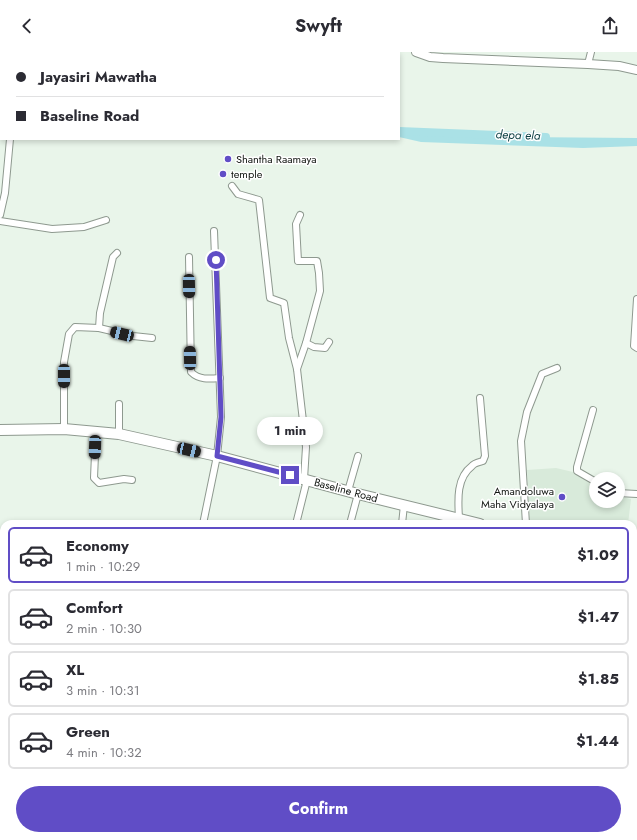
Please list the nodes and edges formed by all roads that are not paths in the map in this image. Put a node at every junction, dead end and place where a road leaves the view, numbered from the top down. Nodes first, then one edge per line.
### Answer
1 (416, 52) edge
2 (591, 52) edge
3 (588, 64) junction
4 (637, 70) edge
5 (10, 140) edge
6 (232, 186) dead end
7 (300, 215) dead end
8 (0, 216) edge
9 (106, 220) dead end
10 (0, 222) edge
11 (214, 231) dead end
12 (116, 253) dead end
13 (189, 257) dead end
14 (637, 299) edge
15 (99, 328) junction
16 (152, 338) dead end
17 (329, 342) dead end
18 (306, 343) junction
19 (637, 348) edge
20 (557, 368) dead end
21 (297, 369) junction
22 (220, 378) junction
23 (480, 398) dead end
24 (119, 404) dead end
25 (593, 410) dead end
26 (64, 429) junction
27 (0, 430) edge
28 (96, 431) junction
29 (119, 434) junction
30 (217, 456) junction
31 (358, 456) dead end
32 (589, 478) edge
33 (132, 480) dead end
34 (306, 480) junction
35 (353, 493) junction
36 (625, 493) edge
37 (637, 494) edge
38 (404, 505) junction
39 (204, 520) edge
40 (297, 520) edge
41 (350, 520) edge
42 (402, 520) edge
43 (455, 520) edge
44 (526, 520) edge

1 - 3 street
2 - 3 street
3 - 4 street
5 - 8 street
6 - 21 street
7 - 18 street
9 - 10 street
11 - 22 street
12 - 15 street
13 - 22 street
14 - 19 street
15 - 16 street
15 - 26 street
17 - 18 street
18 - 21 street
20 - 44 street
21 - 34 street
22 - 30 street
23 - 43 street
24 - 29 street
25 - 32 street
26 - 27 main road, Baseline Road
26 - 28 main road, Baseline Road
28 - 29 main road, Baseline Road
28 - 33 street
29 - 30 main road, Baseline Road
30 - 34 main road, Baseline Road
30 - 39 street
31 - 35 street
34 - 35 main road, Baseline Road
34 - 40 street
35 - 38 main road, Baseline Road
35 - 41 street
36 - 37 street
38 - 42 street
38 - 43 main road, Baseline Road

